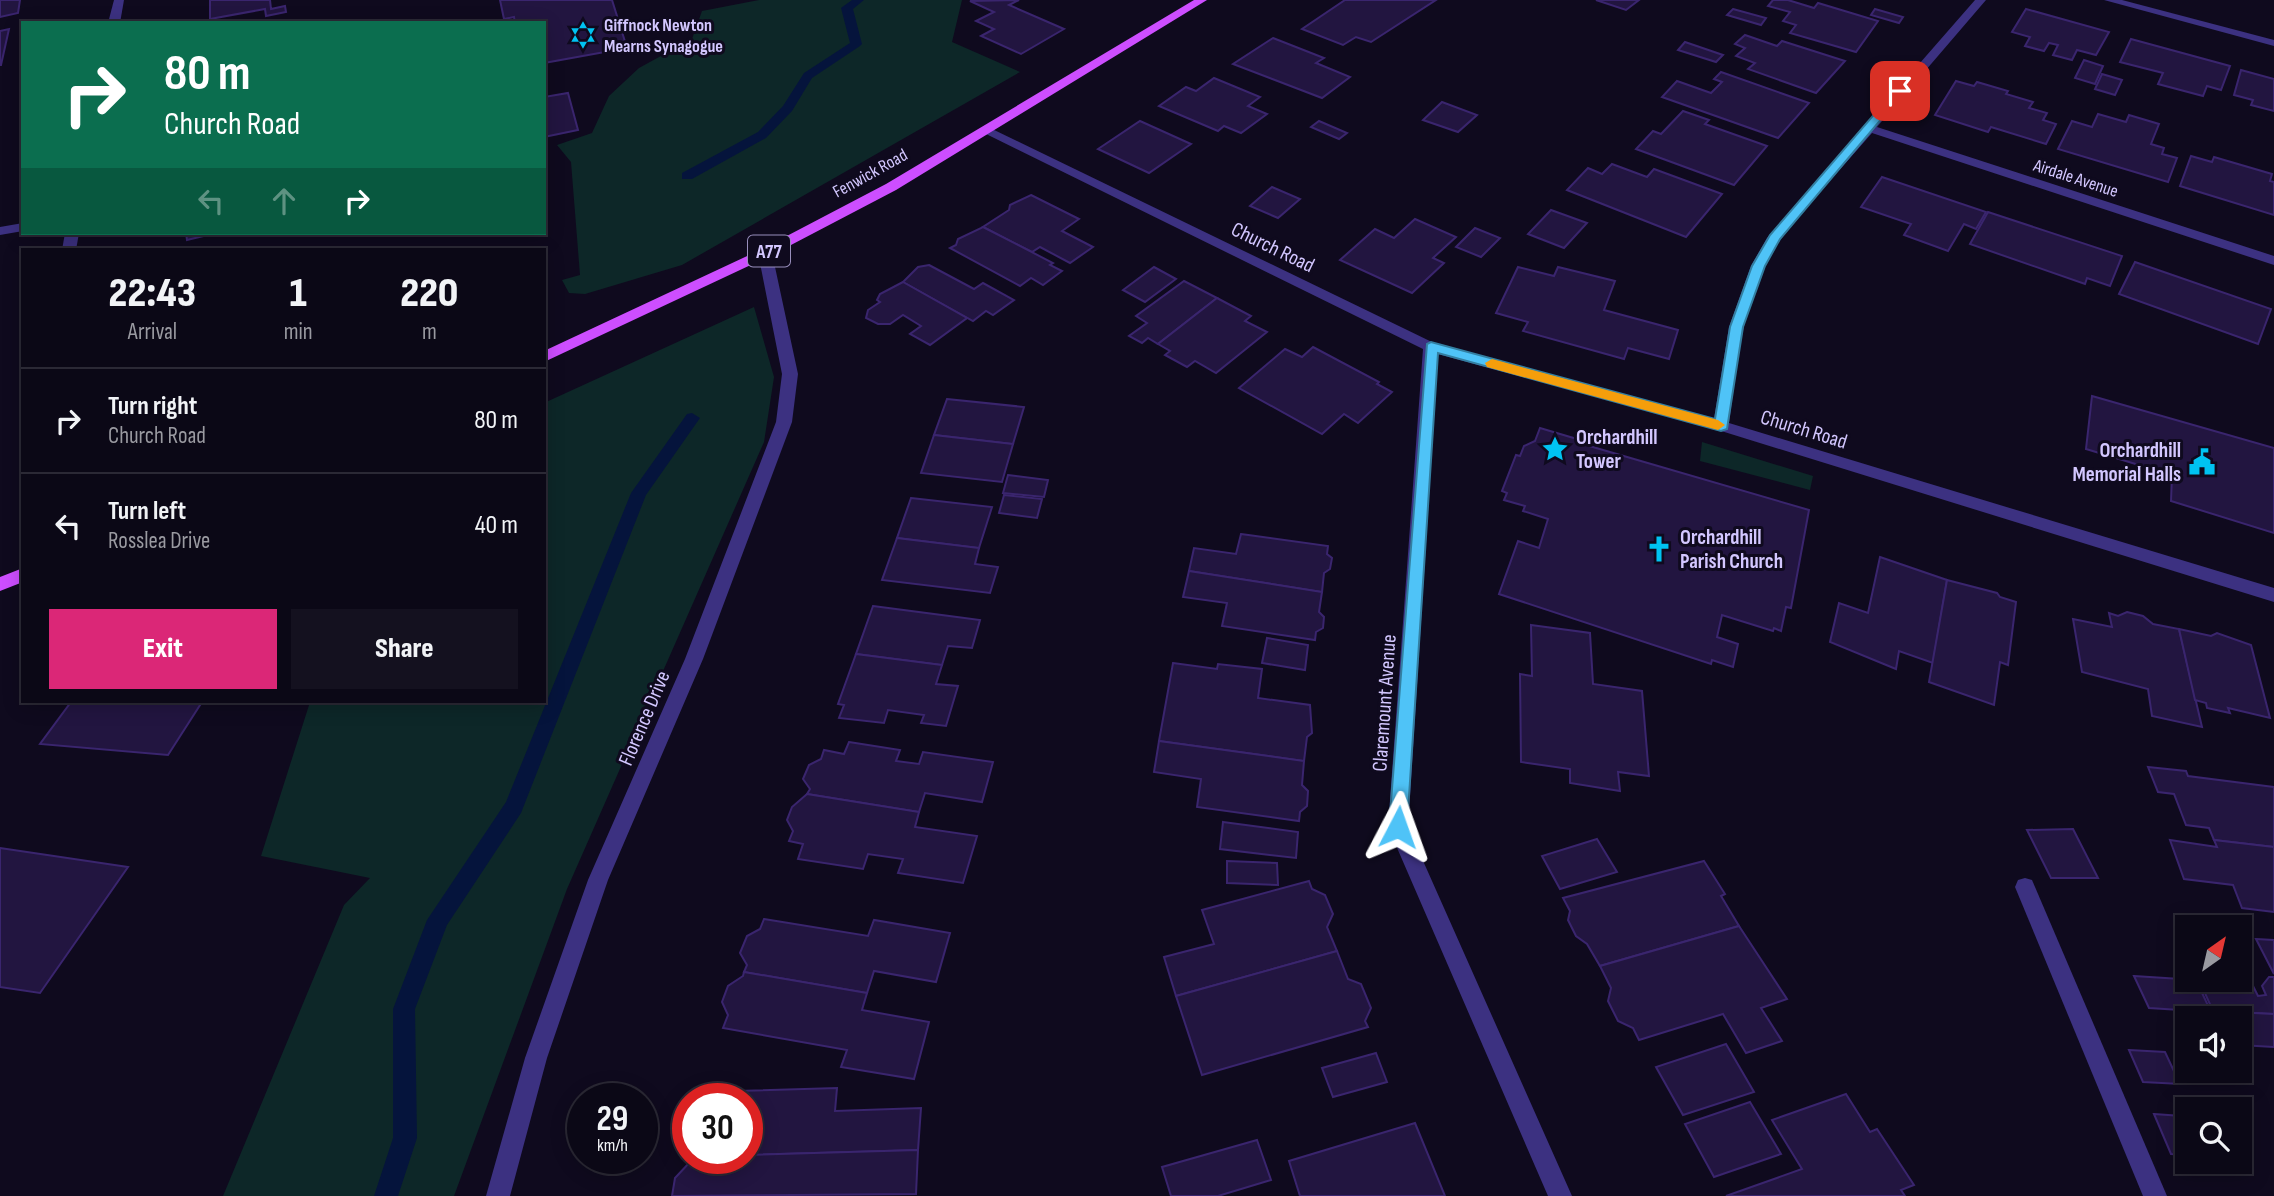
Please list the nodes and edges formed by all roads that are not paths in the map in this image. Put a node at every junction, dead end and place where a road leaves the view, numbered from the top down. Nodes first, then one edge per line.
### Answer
1 (119, 0) edge
2 (1202, 0) edge
3 (1981, 0) edge
4 (2109, 0) edge
5 (114, 21) edge
6 (2274, 43) edge
7 (1868, 128) junction
8 (986, 131) junction
9 (21, 227) edge
10 (0, 231) edge
11 (765, 253) junction
12 (2274, 261) edge
13 (1431, 347) junction
14 (546, 356) edge
15 (1721, 426) junction
16 (21, 576) edge
17 (0, 584) edge
18 (2274, 595) edge
19 (2025, 887) dead end
20 (498, 1196) edge
21 (1560, 1196) edge
22 (2155, 1196) edge

1 - 5 street
2 - 8 main road, Fenwick Road / A77
3 - 7 street
4 - 6 street
7 - 12 street, Airdale Avenue
7 - 15 street
8 - 11 main road, Fenwick Road / A77
8 - 13 street, Church Road
9 - 10 street
11 - 14 main road, Fenwick Road / A77
11 - 20 street, Florence Drive
13 - 15 street, Church Road
13 - 21 street, Claremount Avenue
15 - 18 street, Church Road
16 - 17 main road
19 - 22 street

